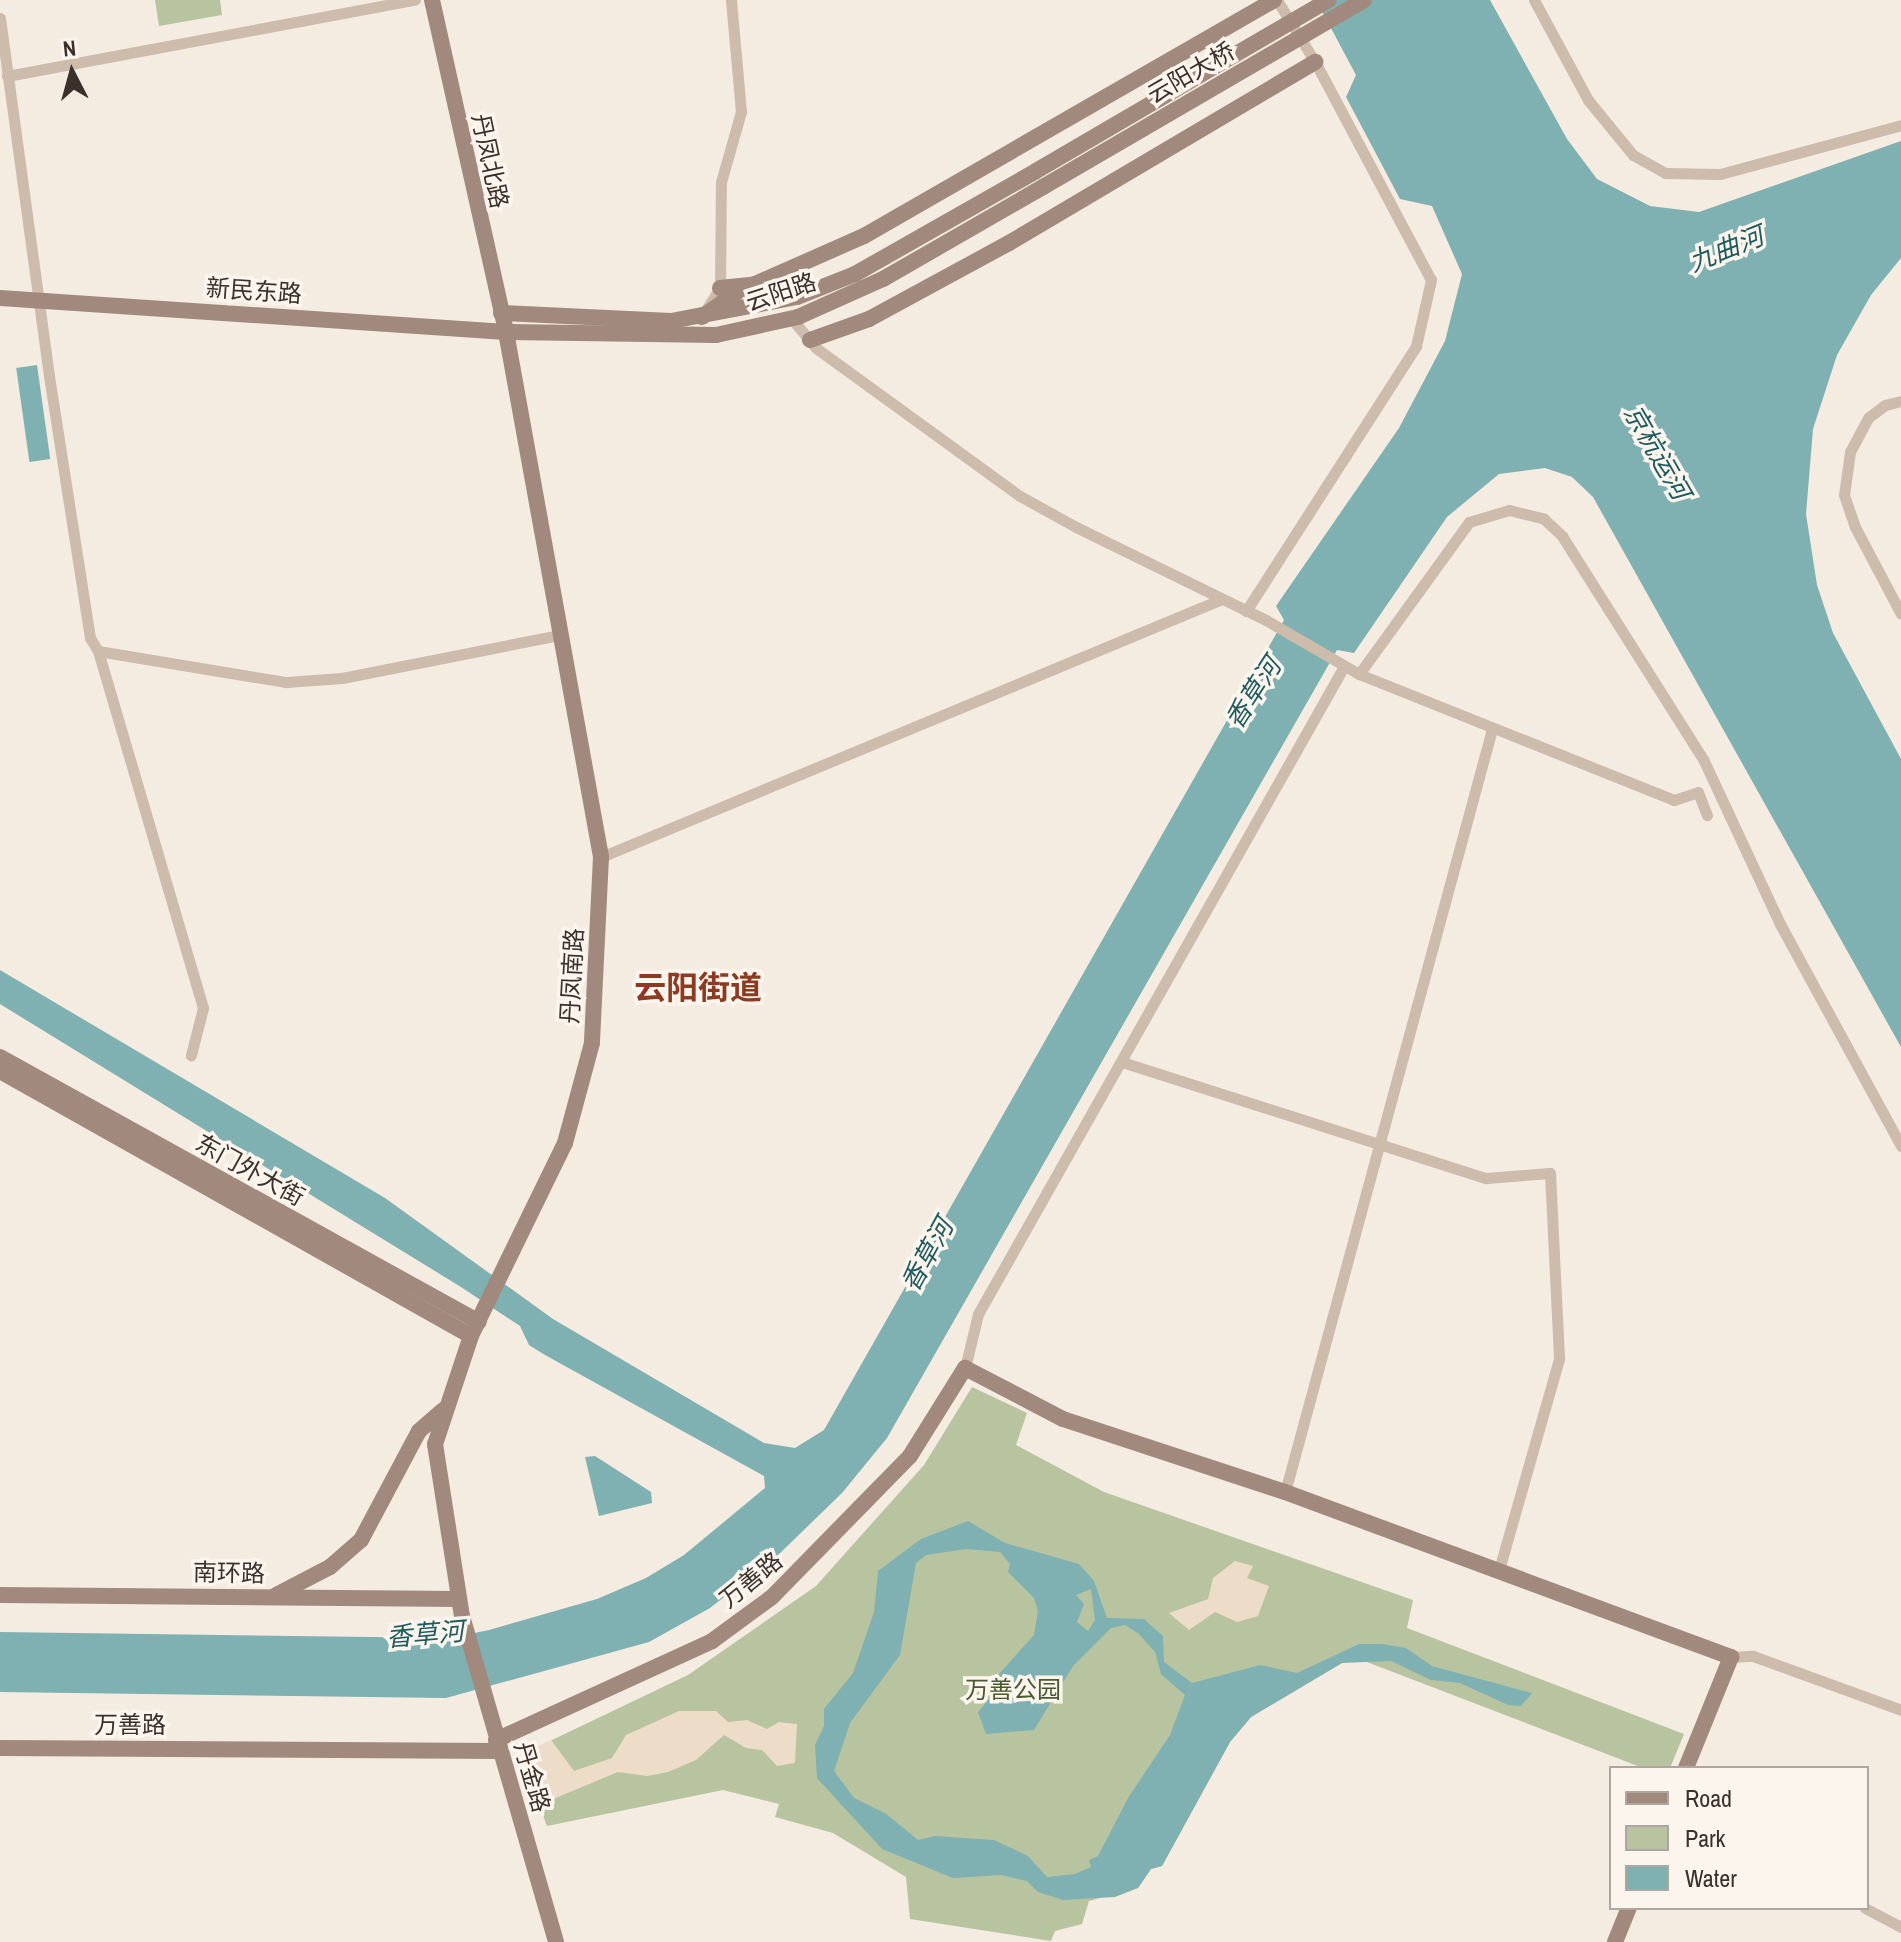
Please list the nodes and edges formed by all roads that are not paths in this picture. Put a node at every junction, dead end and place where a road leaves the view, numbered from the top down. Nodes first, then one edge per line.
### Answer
1 (415, 0) edge
2 (432, 0) edge
3 (731, 0) edge
4 (1275, 0) edge
5 (1329, 0) edge
6 (1364, 0) edge
7 (1534, 0) edge
8 (0, 18) edge
9 (1315, 62) junction
10 (7, 76) junction
11 (1901, 125) edge
12 (1036, 171) joint
13 (1043, 187) joint
14 (757, 284) junction
15 (720, 288) junction
16 (815, 290) junction
17 (0, 298) edge
18 (41, 301) junction
19 (501, 313) junction
20 (702, 317) junction
21 (791, 318) junction
22 (506, 332) junction
23 (810, 340) junction
24 (1901, 401) edge
25 (1222, 599) junction
26 (1246, 611) junction
27 (1901, 614) edge
28 (560, 635) junction
29 (98, 651) junction
30 (1342, 667) junction
31 (1359, 674) junction
32 (1492, 729) junction
33 (1707, 815) dead end
34 (601, 857) junction
35 (191, 1055) dead end
36 (0, 1057) edge
37 (1122, 1062) junction
38 (0, 1071) edge
39 (1382, 1145) junction
40 (1901, 1146) edge
41 (478, 1321) junction
42 (965, 1368) junction
43 (443, 1410) junction
44 (1285, 1492) junction
45 (1499, 1569) junction
46 (0, 1595) edge
47 (272, 1597) junction
48 (458, 1599) junction
49 (464, 1624) joint
50 (1731, 1657) junction
51 (1901, 1710) edge
52 (498, 1745) junction
53 (0, 1748) edge
54 (1687, 1766) edge
55 (1628, 1910) edge
56 (1869, 1910) edge
57 (1901, 1927) edge
58 (556, 1942) edge
59 (1615, 1942) edge

1 - 10 street
2 - 19 street, 丹凤北路
3 - 15 street
4 - 9 street
4 - 14 street
5 - 12 street, 云阳大桥, bridge
6 - 13 street, 云阳大桥, bridge
7 - 11 street
8 - 10 street
9 - 23 street
9 - 26 street
10 - 18 street
12 - 16 street, 云阳路
13 - 21 street, 云阳路
14 - 15 street
14 - 16 street
14 - 20 street
15 - 20 street
16 - 20 street, 云阳路
17 - 18 street, 新民东路
18 - 22 street, 新民东路
18 - 29 street
19 - 20 street, 云阳路
19 - 22 street, 丹凤北路
21 - 22 street, 云阳路
21 - 23 street
22 - 28 street, 丹凤南路
23 - 25 street
24 - 27 street
25 - 26 street
25 - 34 street
26 - 30 street
28 - 29 street
28 - 34 street, 丹凤南路
29 - 35 street
30 - 31 street
30 - 37 street
31 - 32 street
31 - 40 street
32 - 33 street
32 - 39 street
34 - 41 street, 丹凤南路
36 - 41 street, 东门外大街
37 - 39 street
37 - 42 street
38 - 41 street, 东门外大街
39 - 44 street
39 - 45 street
41 - 43 street, 丹凤南路
42 - 44 street
42 - 52 street, 万善路
43 - 47 street
43 - 48 street, 丹凤南路
44 - 45 street
45 - 50 street
46 - 47 street, 南环路
47 - 48 street, 南环路
48 - 49 street, 丹凤南路
49 - 52 street, 丹金路
50 - 51 street
50 - 54 street
52 - 53 street, 万善路
52 - 58 street, 丹金路
55 - 59 street
56 - 57 street

